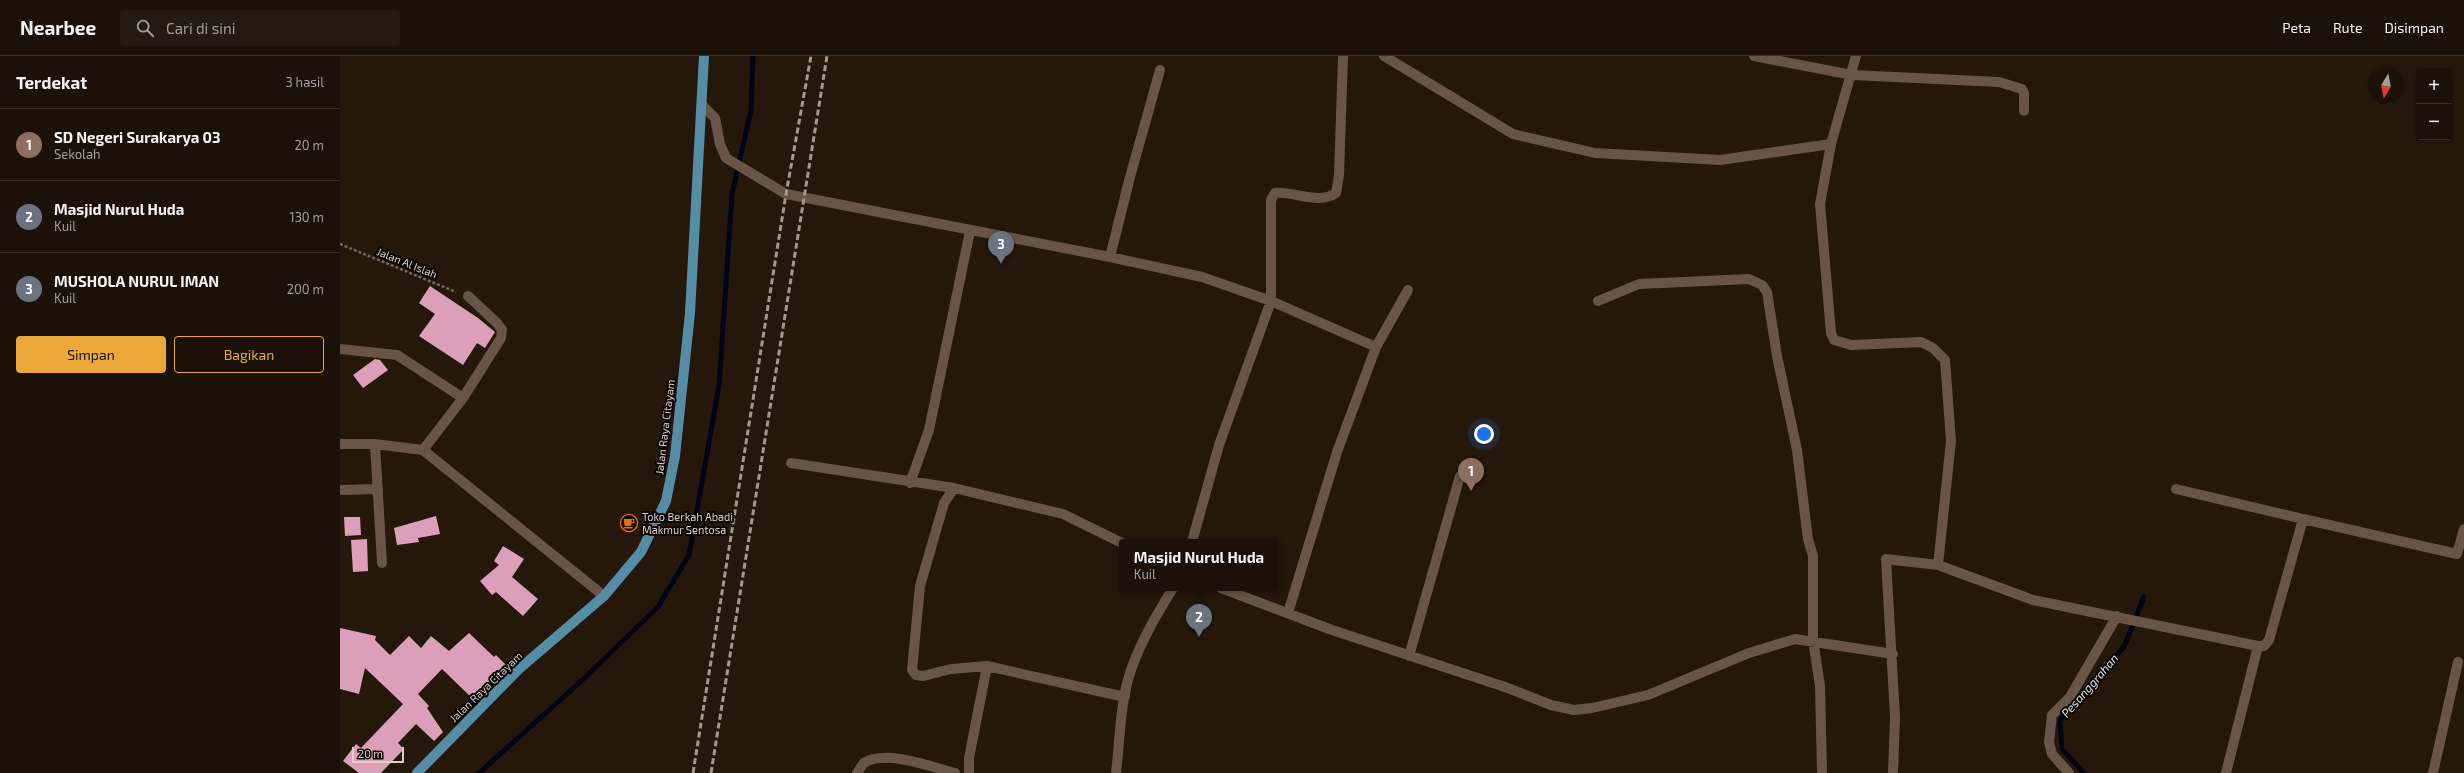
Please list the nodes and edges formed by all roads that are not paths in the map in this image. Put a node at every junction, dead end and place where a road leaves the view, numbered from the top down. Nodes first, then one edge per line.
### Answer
1 (704, 56) edge
2 (1344, 56) edge
3 (1384, 56) edge
4 (1754, 56) edge
5 (1856, 56) edge
6 (1160, 70) dead end
7 (1852, 75) junction
8 (702, 105) junction
9 (2024, 111) dead end
10 (1831, 144) junction
11 (970, 231) junction
12 (1110, 257) junction
13 (1408, 290) dead end
14 (468, 296) road end
15 (1271, 301) junction
16 (1598, 301) dead end
17 (1376, 347) junction
18 (340, 349) edge
19 (463, 398) junction
20 (340, 444) edge
21 (375, 444) junction
22 (423, 450) junction
23 (791, 464) dead end
24 (1460, 476) dead end
25 (910, 483) junction
26 (378, 488) junction
27 (954, 488) junction
28 (2176, 489) dead end
29 (340, 490) edge
30 (2303, 519) junction
31 (2464, 529) edge
32 (1193, 539) edge
33 (1119, 542) edge
34 (2461, 555) edge
35 (382, 563) dead end
36 (1938, 566) junction
37 (1171, 591) edge
38 (1229, 591) edge
39 (604, 596) junction
40 (1288, 613) junction
41 (2117, 616) junction
42 (1813, 640) junction
43 (2258, 646) junction
44 (1893, 654) junction
45 (1409, 656) junction
46 (2458, 662) dead end
47 (987, 666) junction
48 (1125, 696) junction
49 (417, 773) edge
50 (857, 773) edge
51 (955, 773) edge
52 (969, 773) edge
53 (1116, 773) edge
54 (1822, 773) edge
55 (1893, 773) edge
56 (2069, 773) edge
57 (2226, 773) edge
58 (2433, 773) edge

1 - 8 main road, Jalan Raya Citayam
2 - 15 street
3 - 10 street
4 - 7 street
5 - 7 street
6 - 12 street
7 - 9 street
7 - 10 street
8 - 11 street
8 - 39 main road, Jalan Raya Citayam
10 - 36 street
11 - 12 street
11 - 25 street
12 - 15 street
13 - 17 street
14 - 19 street
15 - 17 street
15 - 32 street
16 - 42 street
17 - 40 street
18 - 19 street
19 - 22 street
20 - 21 street
21 - 22 street
21 - 26 street
22 - 39 street
23 - 25 street
24 - 45 street
25 - 27 street
26 - 29 street
26 - 35 street
27 - 33 street
27 - 47 street
28 - 30 street
30 - 34 street
30 - 43 street
31 - 34 street
36 - 41 street
36 - 44 street
37 - 48 street
38 - 40 street
39 - 49 main road, Jalan Raya Citayam
40 - 45 street
41 - 43 street
41 - 56 street
42 - 44 street
42 - 45 street
42 - 54 street
43 - 57 street
44 - 55 street
46 - 58 street
47 - 48 street
47 - 52 street
48 - 53 street
50 - 51 street

